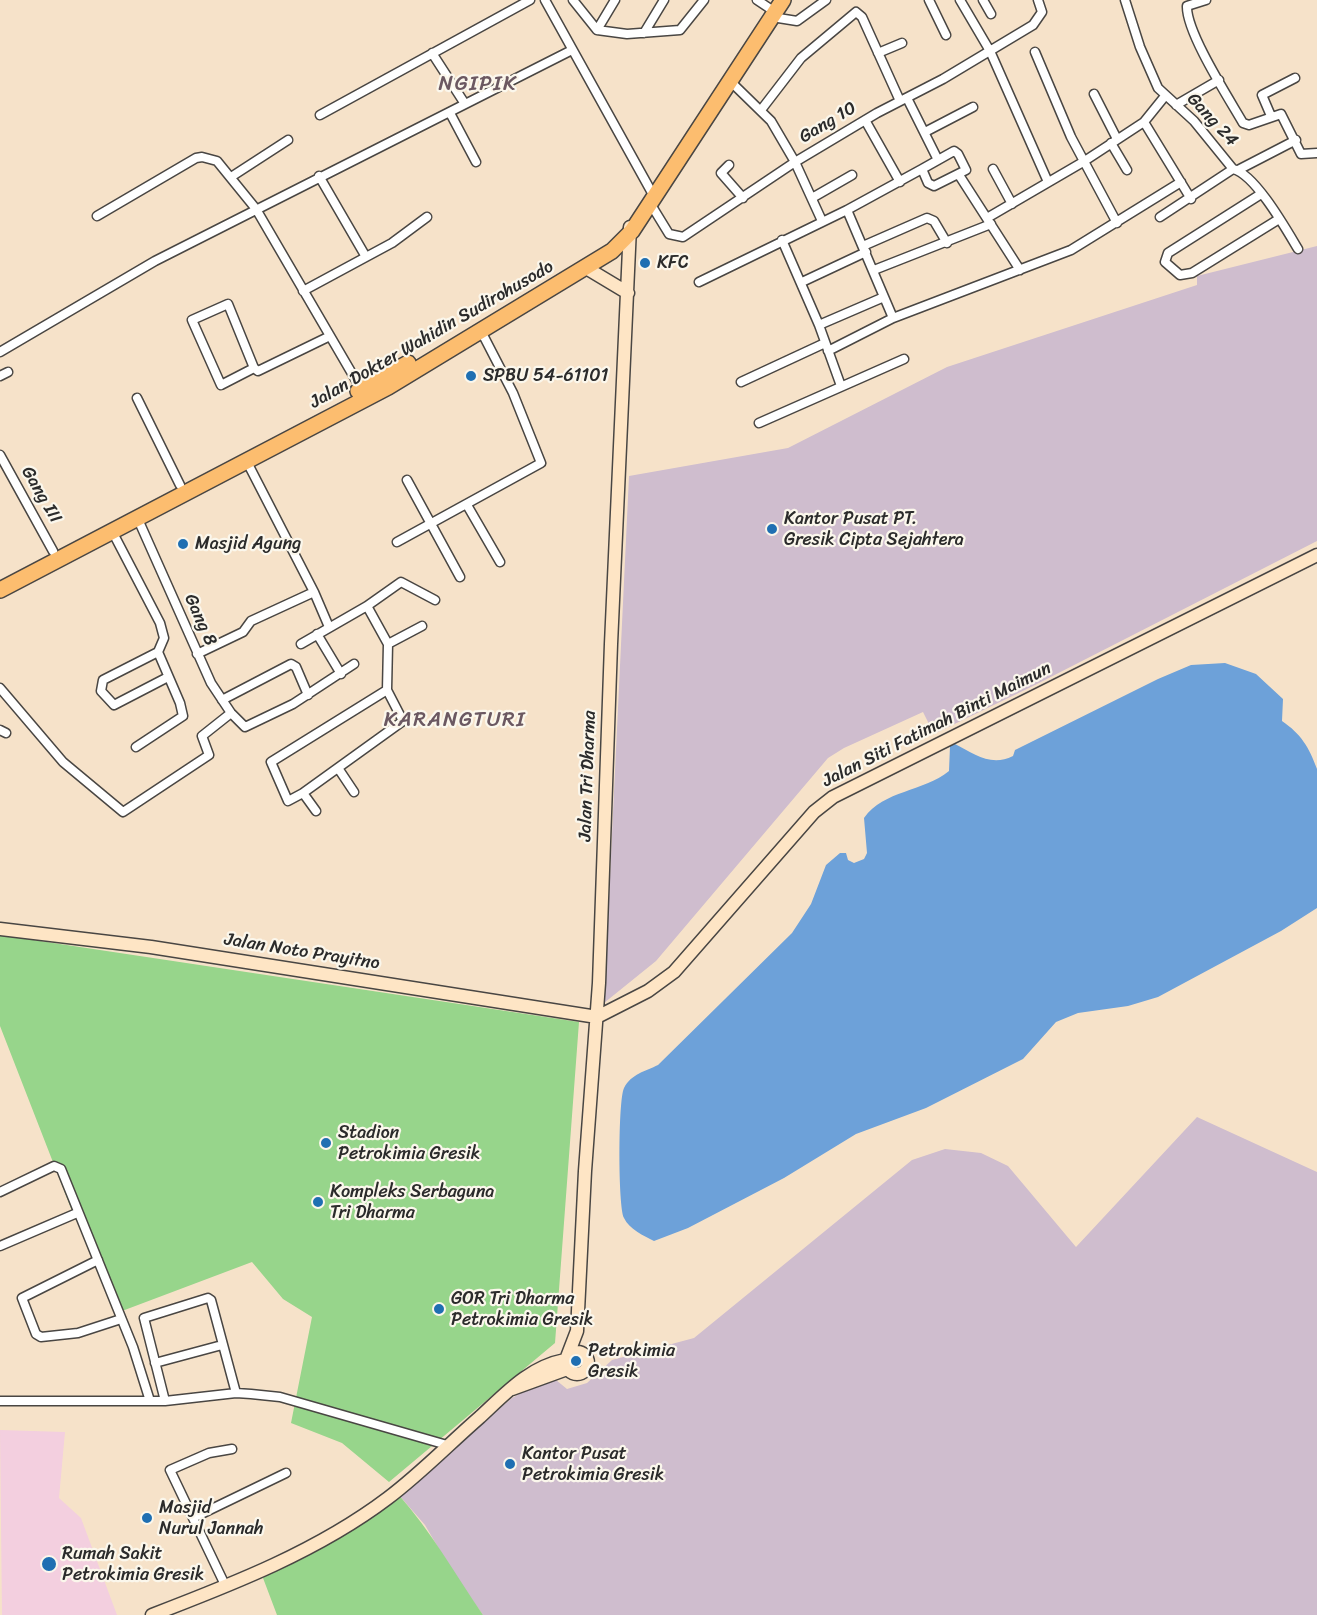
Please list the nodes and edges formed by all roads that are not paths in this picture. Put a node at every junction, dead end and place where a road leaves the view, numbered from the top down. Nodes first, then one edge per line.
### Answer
1 (530, 0) edge
2 (544, 0) edge
3 (573, 0) edge
4 (615, 0) edge
5 (664, 0) edge
6 (704, 0) edge
7 (826, 0) edge
8 (929, 0) edge
9 (960, 0) edge
10 (983, 0) edge
11 (1038, 0) edge
12 (1127, 0) edge
13 (1206, 0) edge
14 (772, 5) edge
15 (991, 14) dead end
16 (597, 30) junction
17 (644, 33) junction
18 (946, 35) dead end
19 (902, 43) dead end
20 (572, 50) junction
21 (990, 51) junction
22 (1035, 52) dead end
23 (432, 53) junction
24 (878, 53) junction
25 (1295, 78) dead end
26 (1219, 80) junction
27 (730, 81) junction
28 (1095, 94) dead end
29 (1165, 96) junction
30 (904, 99) junction
31 (465, 104) junction
32 (1176, 105) junction
33 (973, 107) dead end
34 (761, 110) junction
35 (450, 113) junction
36 (320, 114) dead end
37 (1271, 116) junction
38 (865, 120) junction
39 (1144, 122) junction
40 (925, 132) junction
41 (288, 140) dead end
42 (1296, 140) junction
43 (1114, 141) junction
44 (1317, 153) edge
45 (938, 160) junction
46 (476, 162) dead end
47 (795, 162) junction
48 (1083, 162) junction
49 (729, 165) dead end
50 (993, 169) dead end
51 (1235, 169) junction
52 (922, 170) junction
53 (1127, 170) dead end
54 (852, 175) dead end
55 (959, 175) junction
56 (319, 176) junction
57 (231, 177) junction
58 (900, 182) junction
59 (1048, 182) junction
60 (1181, 182) junction
61 (1261, 194) junction
62 (651, 197) junction
63 (743, 198) junction
64 (812, 198) junction
65 (1191, 199) junction
66 (1012, 204) junction
67 (256, 209) junction
68 (847, 210) junction
69 (97, 216) dead end
70 (427, 217) dead end
71 (1160, 217) dead end
72 (1279, 219) junction
73 (822, 221) junction
74 (989, 221) junction
75 (1117, 223) junction
76 (631, 227) junction
77 (782, 240) junction
78 (947, 243) junction
79 (865, 249) junction
80 (1298, 249) dead end
81 (366, 257) junction
82 (584, 266) junction
83 (874, 270) junction
84 (1020, 270) junction
85 (699, 282) dead end
86 (802, 282) junction
87 (303, 291) junction
88 (628, 293) junction
89 (884, 297) junction
90 (893, 318) junction
91 (819, 325) junction
92 (481, 331) junction
93 (330, 336) junction
94 (826, 347) junction
95 (0, 352) edge
96 (904, 359) dead end
97 (254, 368) junction
98 (741, 382) dead end
99 (841, 386) junction
100 (361, 389) junction
101 (136, 398) dead end
102 (759, 423) dead end
103 (0, 455) edge
104 (246, 460) junction
105 (407, 480) dead end
106 (180, 485) junction
107 (467, 505) junction
108 (137, 517) junction
109 (431, 524) junction
110 (110, 527) junction
111 (398, 542) dead end
112 (53, 551) junction
113 (1317, 555) edge
114 (500, 562) dead end
115 (460, 577) dead end
116 (0, 579) edge
117 (0, 590) edge
118 (314, 592) junction
119 (435, 600) dead end
120 (367, 606) junction
121 (422, 626) dead end
122 (329, 627) junction
123 (317, 634) junction
124 (301, 644) dead end
125 (388, 644) junction
126 (158, 652) junction
127 (197, 654) junction
128 (354, 664) dead end
129 (341, 674) junction
130 (168, 677) junction
131 (0, 688) edge
132 (387, 690) junction
133 (308, 695) junction
134 (222, 700) junction
135 (231, 713) junction
136 (136, 747) dead end
137 (338, 768) junction
138 (354, 792) dead end
139 (303, 793) junction
140 (316, 812) dead end
141 (0, 929) edge
142 (597, 1017) junction
143 (0, 1192) edge
144 (77, 1213) junction
145 (0, 1246) edge
146 (98, 1260) junction
147 (121, 1319) junction
148 (577, 1331) junction
149 (222, 1345) junction
150 (585, 1355) junction
151 (566, 1362) junction
152 (155, 1363) junction
153 (236, 1393) junction
154 (0, 1401) edge
155 (150, 1401) junction
156 (165, 1401) junction
157 (447, 1445) junction
158 (231, 1449) dead end
159 (286, 1473) dead end
160 (193, 1518) junction
161 (226, 1587) junction
162 (152, 1615) edge

1 - 23 street
2 - 20 street
3 - 16 street
4 - 16 street
5 - 17 street
6 - 17 street
7 - 14 street
8 - 18 street
9 - 21 street
10 - 15 street
11 - 21 street, Gang 10
12 - 29 street, Gang 24
13 - 26 street
14 - 27 highway, Jalan Dokter Wahidin Sudirohusodo
14 - 62 highway, Jalan Dokter Wahidin Sudirohusodo
16 - 17 street
19 - 24 street
20 - 31 street
20 - 62 street
21 - 30 street, Gang 10
21 - 59 street
22 - 48 street
23 - 31 street
23 - 36 street
24 - 30 street
24 - 34 street
25 - 37 street
26 - 32 street
26 - 37 street
27 - 34 street
27 - 62 highway, Jalan Dokter Wahidin Sudirohusodo
28 - 43 street
29 - 32 street, Gang 24
29 - 39 street
30 - 38 street, Gang 10
30 - 40 street
31 - 35 street
32 - 51 street, Gang 24
33 - 40 street
34 - 47 street
35 - 46 street
35 - 56 street
37 - 42 street
38 - 47 street, Gang 10
38 - 58 street
39 - 43 street
39 - 60 street
40 - 45 street
41 - 57 street
42 - 44 street
42 - 51 street
43 - 48 street
43 - 53 street
45 - 52 street
45 - 55 street
47 - 63 street, Gang 10
47 - 64 street
48 - 59 street
48 - 75 street
49 - 63 street
50 - 66 street
51 - 61 street, Gang 24
51 - 65 street
52 - 55 street
52 - 58 street
54 - 64 street
55 - 74 street
56 - 67 street
56 - 81 street
57 - 67 street
57 - 69 street
58 - 68 street
59 - 66 street
60 - 65 street
60 - 75 street
61 - 72 street, Gang 24
61 - 72 street
62 - 63 street, Gang 10
62 - 76 highway, Jalan Dokter Wahidin Sudirohusodo
64 - 73 street
65 - 71 street
66 - 74 street
67 - 87 street
67 - 95 street
68 - 73 street
68 - 79 street
70 - 81 street
72 - 80 street, Gang 24
73 - 77 street
74 - 78 street
74 - 84 street
75 - 84 street
76 - 82 highway, Jalan Dokter Wahidin Sudirohusodo
76 - 88 main road, Jalan Tri Dharma
77 - 85 street
77 - 86 street
78 - 79 street
78 - 83 street
79 - 83 street
79 - 86 street
81 - 87 street
82 - 88 main road
82 - 92 highway, Jalan Dokter Wahidin Sudirohusodo
82 - 100 highway, Jalan Dokter Wahidin Sudirohusodo
83 - 89 street
84 - 90 street
86 - 91 street
87 - 93 street
88 - 142 main road, Jalan Tri Dharma
89 - 90 street
89 - 91 street
90 - 94 street
91 - 94 street
92 - 104 highway, Jalan Dokter Wahidin Sudirohusodo
92 - 107 street
93 - 97 street
93 - 100 street
94 - 98 street
94 - 99 street
96 - 99 street
97 - 97 street
99 - 102 street
100 - 106 highway, Jalan Dokter Wahidin Sudirohusodo
101 - 106 street
103 - 112 street, Gang III
104 - 108 highway, Jalan Dokter Wahidin Sudirohusodo
104 - 118 street
105 - 109 street
106 - 110 highway, Jalan Dokter Wahidin Sudirohusodo
107 - 109 street
107 - 114 street
108 - 110 highway, Jalan Dokter Wahidin Sudirohusodo
108 - 127 street, Gang 8
109 - 111 street
109 - 115 street
110 - 112 highway, Jalan Dokter Wahidin Sudirohusodo
110 - 117 highway, Jalan Dokter Wahidin Sudirohusodo
110 - 126 street
112 - 116 highway, Jalan Dokter Wahidin Sudirohusodo
113 - 142 main road, Jalan Siti Fatimah Binti Maimun
118 - 122 street
118 - 127 street
119 - 120 street
120 - 122 street
120 - 125 street
121 - 125 street
122 - 123 street
123 - 124 street
123 - 129 street
125 - 132 street
126 - 130 street
126 - 130 street
127 - 134 street, Gang 8
128 - 129 street
129 - 133 street
130 - 136 street
131 - 135 street
132 - 137 street
132 - 139 street
133 - 134 street
133 - 135 street, Gang 8
134 - 135 street, Gang 8
137 - 138 street
137 - 139 street
139 - 140 street
141 - 142 main road, Jalan Noto Prayitno
142 - 148 main road, Jalan Tri Dharma
143 - 144 street
144 - 145 street
144 - 146 street
146 - 147 street
146 - 147 street
147 - 155 street
148 - 150 main road, Jalan Tri Dharma
148 - 151 main road, Jalan Tri Dharma
149 - 152 street
149 - 152 street
149 - 153 street
150 - 151 main road
150 - 151 main road
151 - 157 main road
152 - 156 street
153 - 156 street
153 - 157 street
154 - 155 street
155 - 156 street
157 - 161 main road
158 - 160 street
159 - 160 street
160 - 161 street
161 - 162 main road

